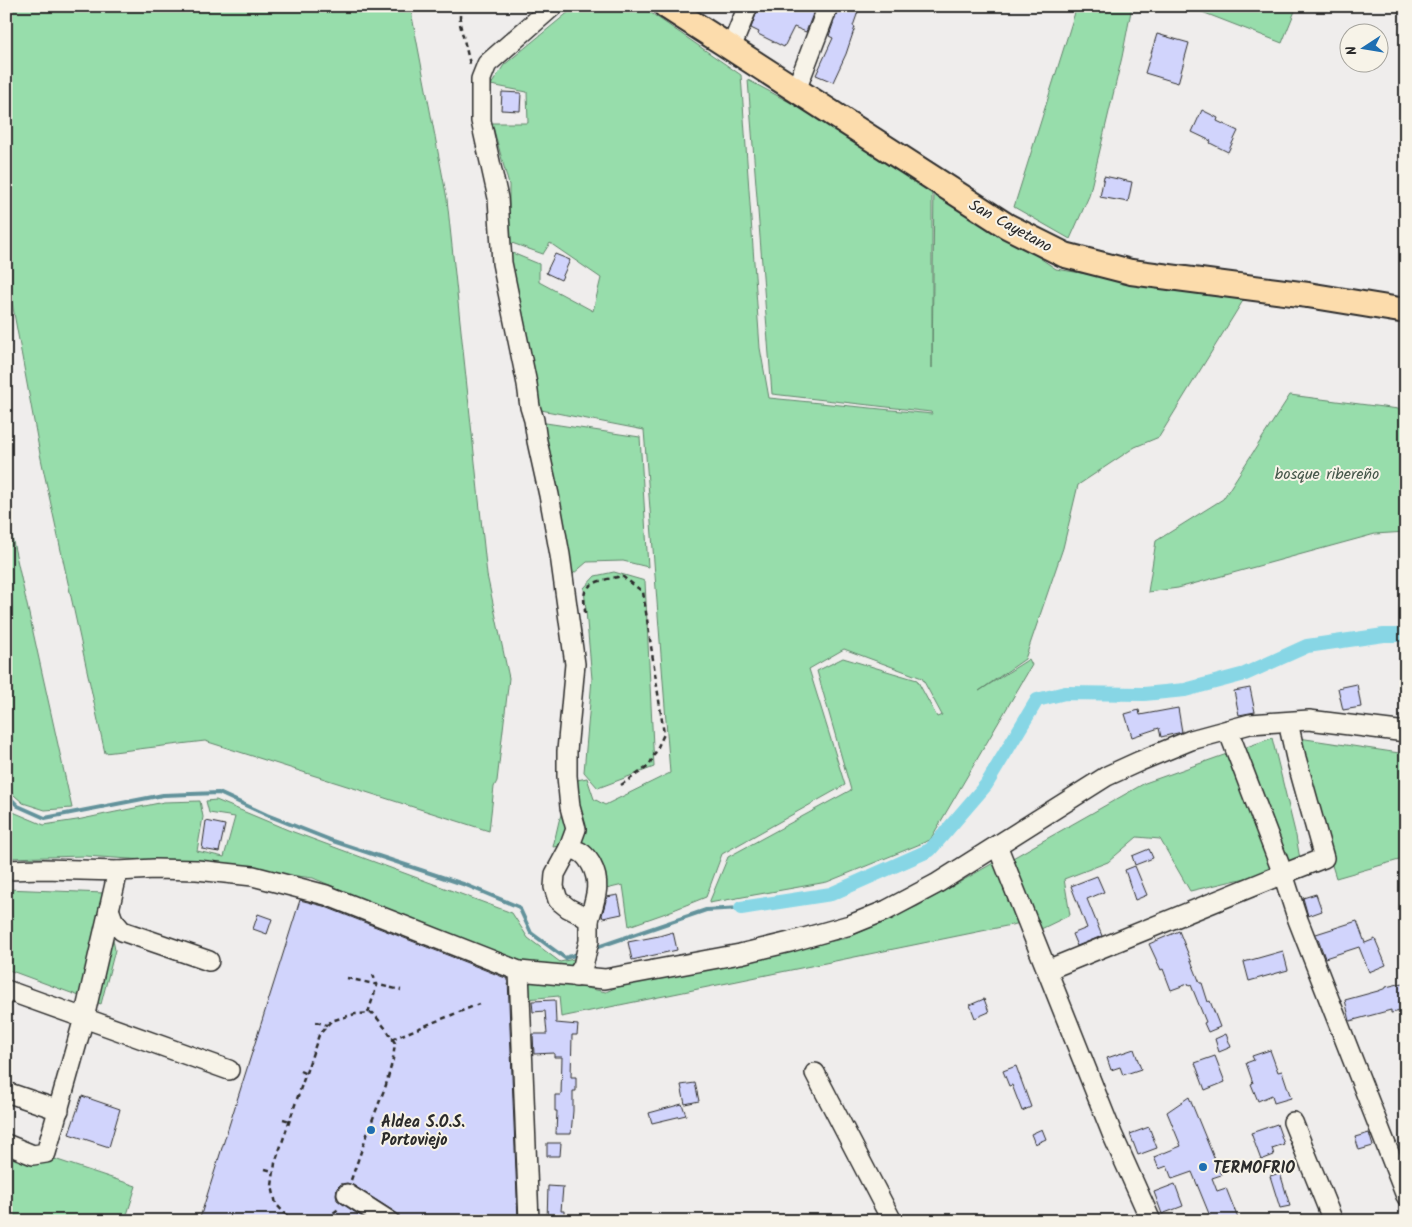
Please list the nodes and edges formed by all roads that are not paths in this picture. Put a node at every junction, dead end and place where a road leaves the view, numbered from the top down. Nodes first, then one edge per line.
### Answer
1 (553, 6) edge
2 (667, 6) edge
3 (748, 6) edge
4 (828, 6) edge
5 (731, 48) junction
6 (796, 90) junction
7 (1406, 311) edge
8 (1288, 722) junction
9 (1228, 730) junction
10 (1406, 732) edge
11 (997, 846) junction
12 (569, 848) junction
13 (6, 870) edge
14 (118, 871) junction
15 (1283, 874) junction
16 (109, 909) junction
17 (589, 920) junction
18 (209, 962) dead end
19 (519, 970) junction
20 (1047, 970) junction
21 (576, 976) junction
22 (6, 990) edge
23 (84, 1018) junction
24 (229, 1070) dead end
25 (816, 1073) dead end
26 (6, 1092) edge
27 (59, 1110) junction
28 (1293, 1122) dead end
29 (6, 1144) edge
30 (347, 1194) road end
31 (1406, 1196) edge
32 (389, 1221) edge
33 (529, 1221) edge
34 (892, 1221) edge
35 (1151, 1221) edge
36 (1333, 1221) edge

1 - 12 street
2 - 5 main road, San Cayetano
3 - 5 street
4 - 6 street
5 - 6 main road, San Cayetano
6 - 7 main road, San Cayetano
8 - 9 street
8 - 10 street
8 - 15 street
9 - 11 street
9 - 15 street
11 - 20 street
11 - 21 street
12 - 17 street
12 - 17 street
13 - 14 street
14 - 16 street
14 - 19 street
15 - 20 street
15 - 31 street
16 - 18 street
16 - 23 street
17 - 21 street
19 - 21 street
19 - 33 street
20 - 35 street
22 - 23 street
23 - 24 street
23 - 27 street
25 - 34 street
26 - 27 street
27 - 29 street
28 - 36 street
30 - 32 street

